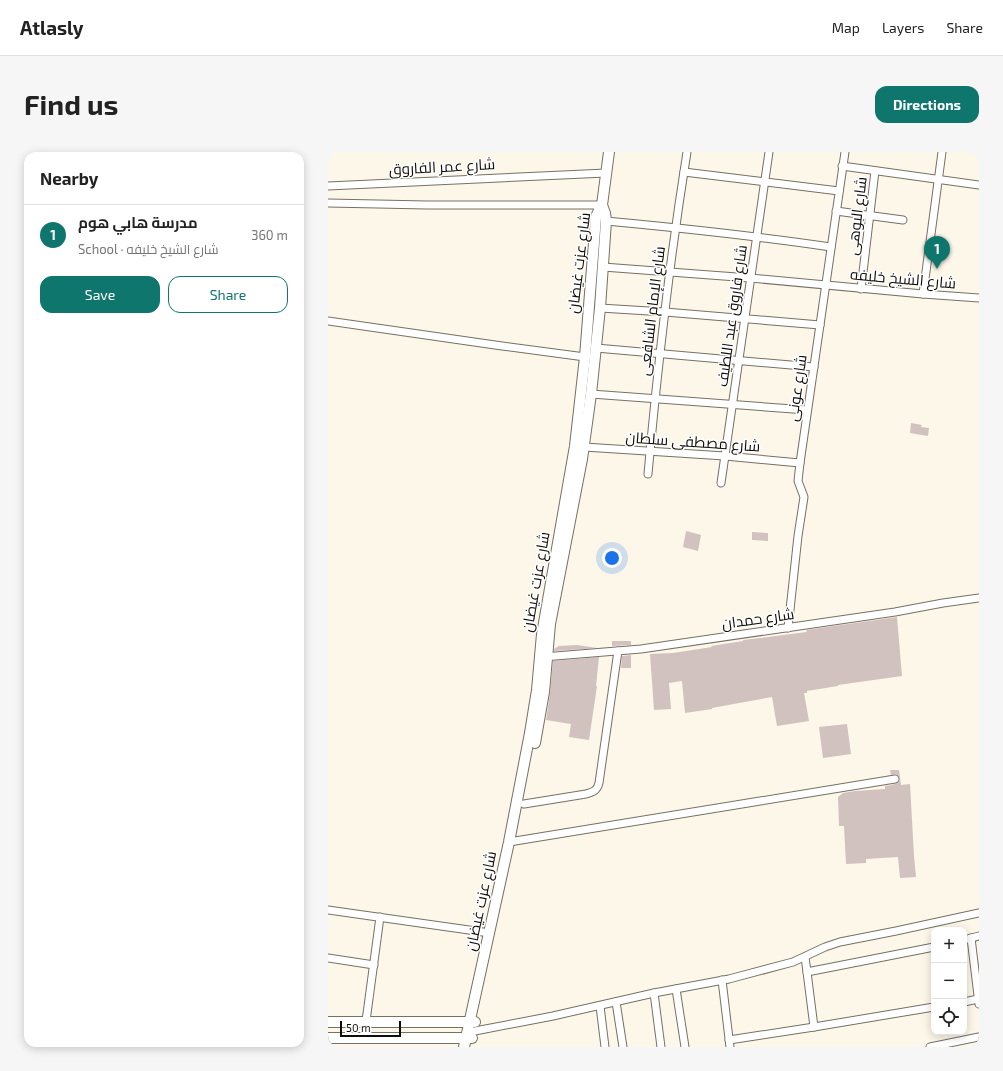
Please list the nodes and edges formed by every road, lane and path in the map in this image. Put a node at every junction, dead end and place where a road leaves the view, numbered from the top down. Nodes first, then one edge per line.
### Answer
1 (609, 152) edge
2 (687, 152) edge
3 (769, 152) edge
4 (845, 152) edge
5 (942, 152) edge
6 (842, 166) junction
7 (875, 171) junction
8 (684, 172) junction
9 (606, 173) junction
10 (938, 180) junction
11 (765, 182) junction
12 (979, 185) edge
13 (328, 186) edge
14 (839, 191) junction
15 (328, 203) edge
16 (602, 205) junction
17 (836, 211) junction
18 (870, 216) junction
19 (903, 220) dead end
20 (606, 221) junction
21 (676, 228) junction
22 (756, 237) junction
23 (831, 247) junction
24 (603, 267) junction
25 (670, 271) junction
26 (750, 278) junction
27 (825, 286) junction
28 (861, 289) junction
29 (924, 294) junction
30 (979, 298) edge
31 (600, 308) junction
32 (665, 312) junction
33 (744, 319) junction
34 (328, 321) edge
35 (820, 326) junction
36 (596, 348) junction
37 (660, 354) junction
38 (585, 357) junction
39 (739, 360) junction
40 (814, 367) junction
41 (591, 394) junction
42 (655, 399) junction
43 (733, 405) junction
44 (807, 410) junction
45 (584, 447) junction
46 (650, 451) junction
47 (725, 456) junction
48 (800, 463) junction
49 (648, 474) dead end
50 (721, 483) dead end
51 (979, 598) edge
52 (788, 628) junction
53 (618, 651) junction
54 (544, 657) junction
55 (895, 779) dead end
56 (524, 804) junction
57 (513, 841) junction
58 (328, 910) edge
59 (979, 913) edge
60 (380, 917) junction
61 (490, 933) junction
62 (979, 936) edge
63 (967, 939) edge
64 (931, 948) edge
65 (805, 957) junction
66 (328, 958) edge
67 (374, 964) junction
68 (807, 972) junction
69 (722, 980) junction
70 (676, 989) junction
71 (654, 993) junction
72 (616, 1002) junction
73 (967, 1002) edge
74 (979, 1002) edge
75 (600, 1006) junction
76 (931, 1008) edge
77 (366, 1021) junction
78 (328, 1022) edge
79 (814, 1027) junction
80 (471, 1035) edge
81 (979, 1037) edge
82 (328, 1038) edge
83 (729, 1043) edge
84 (605, 1047) edge
85 (623, 1047) edge
86 (660, 1047) edge
87 (685, 1047) edge
88 (930, 1047) edge

1 - 9 street
2 - 8 street, شارع الإمام الشافعى
3 - 11 street, شارع فاروق عبد اللطيف
4 - 6 street, شارع عونى
5 - 10 street
6 - 7 street
6 - 14 street, شارع عونى
7 - 10 street
7 - 18 street, شارع البوهى
8 - 11 street
8 - 21 street, شارع الإمام الشافعى
9 - 13 street, شارع عمر الفاروق
9 - 16 street
10 - 12 street
10 - 29 street
11 - 14 street
11 - 22 street, شارع فاروق عبد اللطيف
14 - 17 street, شارع عونى
15 - 16 street
16 - 20 street, شارع عزت غيضان
16 - 38 street, شارع عزت غيضان
17 - 18 street
17 - 23 street, شارع عونى
18 - 19 street
18 - 28 street, شارع البوهى
20 - 21 street
20 - 24 street, شارع عزت غيضان
21 - 22 street
21 - 25 street, شارع الإمام الشافعى
22 - 23 street
22 - 26 street, شارع فاروق عبد اللطيف
23 - 27 street, شارع عونى
24 - 25 street, شارع الشيخ خليفه
24 - 31 street, شارع عزت غيضان
25 - 26 street, شارع الشيخ خليفه
25 - 32 street, شارع الإمام الشافعى
26 - 27 street, شارع الشيخ خليفه
26 - 33 street, شارع فاروق عبد اللطيف
27 - 28 street, شارع الشيخ خليفه
27 - 35 street, شارع عونى
28 - 29 street, شارع الشيخ خليفه
29 - 30 street, شارع الشيخ خليفه
31 - 32 street
31 - 36 street, شارع عزت غيضان
32 - 33 street
32 - 37 street, شارع الإمام الشافعى
33 - 35 street
33 - 39 street, شارع فاروق عبد اللطيف
34 - 38 street
35 - 40 street, شارع عونى
36 - 37 street
36 - 41 street, شارع عزت غيضان
37 - 39 street
37 - 42 street, شارع الإمام الشافعى
38 - 54 street, شارع عزت غيضان
39 - 40 street
39 - 43 street, شارع فاروق عبد اللطيف
40 - 44 street, شارع عونى
41 - 42 street
41 - 45 street, شارع عزت غيضان
42 - 43 street
42 - 46 street, شارع الإمام الشافعى
43 - 44 street
43 - 47 street, شارع فاروق عبد اللطيف
44 - 48 street, شارع عونى
45 - 46 street, شارع مصطفى سلطان
45 - 54 street, شارع عزت غيضان
46 - 47 street, شارع مصطفى سلطان
46 - 49 street, شارع الإمام الشافعى
47 - 48 street, شارع مصطفى سلطان
47 - 50 street, شارع فاروق عبد اللطيف
48 - 52 street, شارع عونى
51 - 52 street, شارع حمدان
52 - 53 street, شارع حمدان
53 - 54 street, شارع حمدان
53 - 56 street
54 - 56 street, شارع عزت غيضان
54 - 57 street, شارع عزت غيضان
55 - 57 street
56 - 57 street, شارع عزت غيضان
57 - 61 street, شارع عزت غيضان
57 - 80 street, شارع عزت غيضان
58 - 60 street
59 - 65 street
60 - 61 street
60 - 67 street
61 - 80 street, شارع عزت غيضان
62 - 63 street
63 - 74 street
64 - 68 street
65 - 68 street
65 - 69 street
66 - 67 street
67 - 77 street
68 - 79 street
69 - 70 street
69 - 83 street
70 - 71 street
70 - 87 street
71 - 72 street
71 - 86 street
72 - 75 street
72 - 85 street
73 - 74 street
75 - 80 street
75 - 84 street
76 - 79 street
77 - 78 street
77 - 80 street
79 - 83 street
80 - 82 street
81 - 88 street

